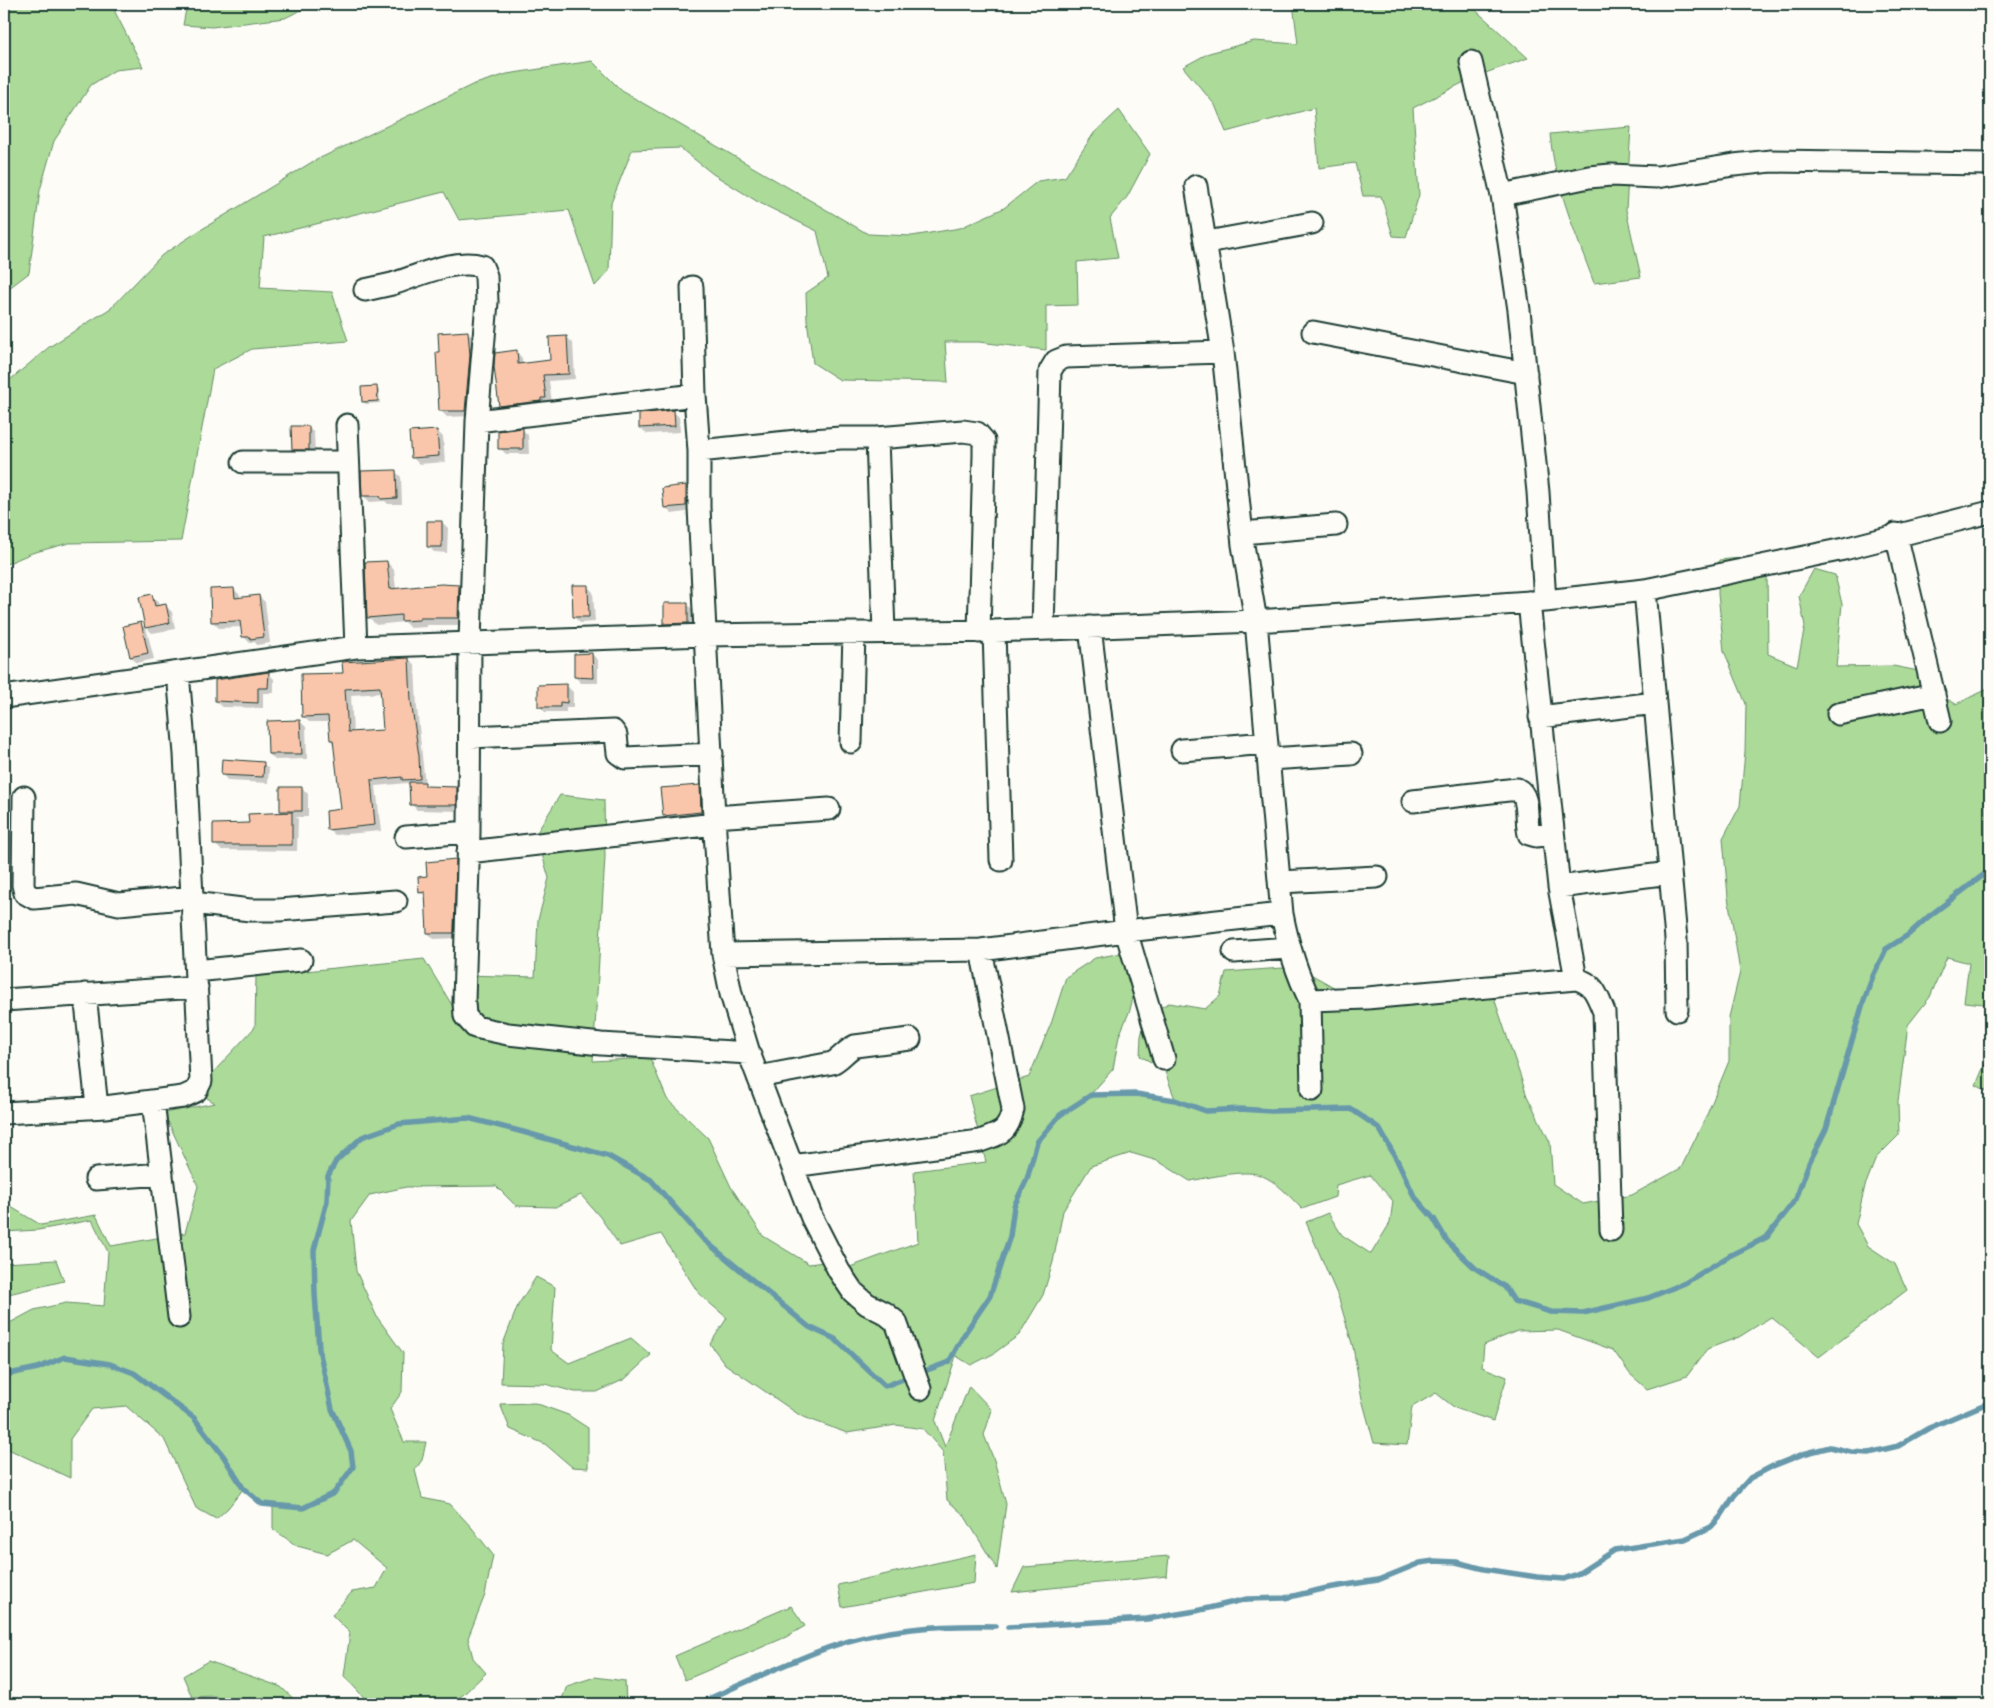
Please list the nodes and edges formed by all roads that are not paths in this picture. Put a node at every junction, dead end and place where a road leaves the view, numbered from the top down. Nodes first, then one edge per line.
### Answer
1 (1470, 62) dead end
2 (1990, 164) edge
3 (1196, 186) dead end
4 (1502, 195) junction
5 (1312, 223) dead end
6 (1207, 242) junction
7 (692, 287) dead end
8 (365, 290) dead end
9 (1313, 332) dead end
10 (1223, 352) junction
11 (1526, 373) junction
12 (695, 395) junction
13 (477, 421) junction
14 (346, 425) dead end
15 (877, 438) junction
16 (699, 450) junction
17 (243, 462) dead end
18 (348, 462) junction
19 (1990, 512) edge
20 (1336, 525) dead end
21 (1242, 533) junction
22 (1896, 534) junction
23 (1645, 590) junction
24 (1537, 601) junction
25 (1256, 621) junction
26 (1090, 627) junction
27 (1043, 629) junction
28 (884, 632) junction
29 (987, 632) junction
30 (854, 633) junction
31 (705, 635) junction
32 (470, 642) junction
33 (356, 647) junction
34 (178, 673) junction
35 (1934, 694) junction
36 (4, 697) edge
37 (1655, 703) junction
38 (1838, 714) dead end
39 (1540, 717) junction
40 (1940, 721) dead end
41 (470, 737) junction
42 (851, 742) dead end
43 (1182, 750) dead end
44 (1268, 751) junction
45 (712, 754) junction
46 (1351, 754) dead end
47 (24, 798) dead end
48 (1413, 801) dead end
49 (829, 809) dead end
50 (714, 820) junction
51 (1553, 834) junction
52 (406, 837) dead end
53 (469, 842) junction
54 (1002, 860) dead end
55 (1670, 873) junction
56 (1377, 877) dead end
57 (1280, 882) junction
58 (1559, 887) junction
59 (193, 900) junction
60 (396, 901) dead end
61 (1282, 914) junction
62 (1126, 931) junction
63 (1289, 948) junction
64 (981, 950) junction
65 (1234, 952) dead end
66 (723, 954) junction
67 (301, 960) dead end
68 (197, 979) junction
69 (1576, 979) junction
70 (85, 994) junction
71 (4, 1000) edge
72 (1310, 1000) junction
73 (1677, 1010) dead end
74 (910, 1039) dead end
75 (749, 1053) junction
76 (1164, 1058) dead end
77 (758, 1077) junction
78 (1312, 1090) dead end
79 (152, 1101) junction
80 (97, 1107) junction
81 (4, 1113) edge
82 (792, 1166) junction
83 (162, 1174) junction
84 (96, 1179) dead end
85 (1611, 1230) dead end
86 (179, 1317) dead end
87 (920, 1389) dead end

1 - 4 street
2 - 4 street
3 - 6 street
4 - 11 street
5 - 6 street
6 - 10 street
7 - 12 street
8 - 13 street
9 - 11 street
10 - 21 street
10 - 27 street
11 - 24 street
12 - 13 street
12 - 16 street
13 - 32 street
14 - 18 street
15 - 16 street
15 - 28 street
15 - 29 street
16 - 31 street
17 - 18 street
18 - 33 street
19 - 22 street
20 - 21 street
21 - 25 street
22 - 23 street
22 - 35 street
23 - 24 street
23 - 37 street
24 - 25 street
24 - 39 street
25 - 26 street
25 - 44 street
26 - 27 street
26 - 62 street
27 - 29 street
28 - 29 street
28 - 30 street
29 - 54 street
30 - 31 street
30 - 42 street
31 - 32 street
31 - 45 street
32 - 33 street
32 - 41 street
33 - 34 street
34 - 36 street
34 - 59 street
35 - 38 street
35 - 40 street
37 - 39 street
37 - 55 street
39 - 51 street
41 - 45 street
41 - 53 street
43 - 44 street
44 - 46 street
44 - 57 street
45 - 50 street
47 - 59 street
48 - 51 street
49 - 50 street
50 - 53 street
50 - 66 street
51 - 58 street
52 - 53 street
53 - 75 street
55 - 58 street
55 - 73 street
56 - 57 street
57 - 61 street
58 - 69 street
59 - 60 street
59 - 68 street
61 - 62 street
61 - 63 street
62 - 64 street
62 - 76 street
63 - 65 street
63 - 72 street
64 - 66 street
64 - 82 street
66 - 75 street
67 - 68 street
68 - 70 street
68 - 79 street
69 - 72 street
69 - 85 street
70 - 71 street
70 - 80 street
72 - 78 street
74 - 77 street
75 - 77 street
77 - 82 street
79 - 80 street
79 - 83 street
80 - 81 street
82 - 87 street
83 - 84 street
83 - 86 street

